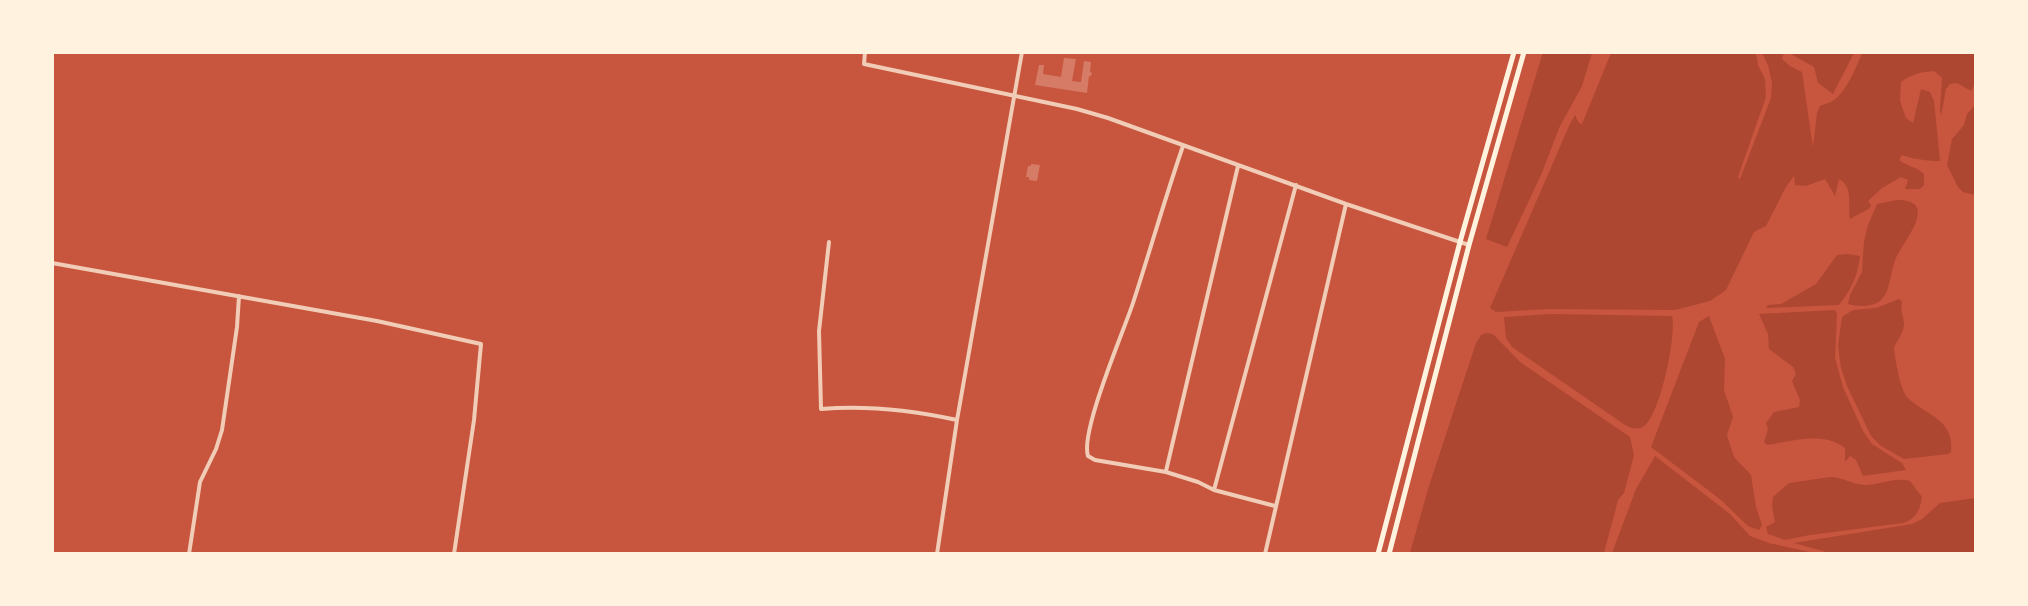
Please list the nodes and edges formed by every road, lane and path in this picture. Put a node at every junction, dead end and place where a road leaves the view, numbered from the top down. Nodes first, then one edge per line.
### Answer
1 (866, 52) edge
2 (1022, 52) edge
3 (1514, 52) edge
4 (1524, 52) edge
5 (1014, 95) junction
6 (1183, 146) junction
7 (1238, 165) junction
8 (1296, 185) junction
9 (1346, 204) junction
10 (829, 242) dead end
11 (1460, 242) junction
12 (1469, 245) junction
13 (52, 263) edge
14 (239, 296) junction
15 (957, 420) junction
16 (1166, 472) junction
17 (1214, 490) junction
18 (1275, 506) junction
19 (189, 554) edge
20 (454, 554) edge
21 (937, 554) edge
22 (1264, 554) edge
23 (1378, 554) edge
24 (1389, 554) edge

1 - 5 street
2 - 5 street
3 - 11 main road
4 - 12 main road
5 - 6 street
5 - 15 street
6 - 7 street
6 - 16 street
7 - 8 street
7 - 16 street
8 - 9 street
8 - 17 street
9 - 11 street
9 - 18 street
10 - 15 street
11 - 12 street
11 - 23 main road
12 - 24 main road
13 - 14 street
14 - 19 street
14 - 20 street
15 - 21 street
16 - 17 street
17 - 18 street
18 - 22 street

